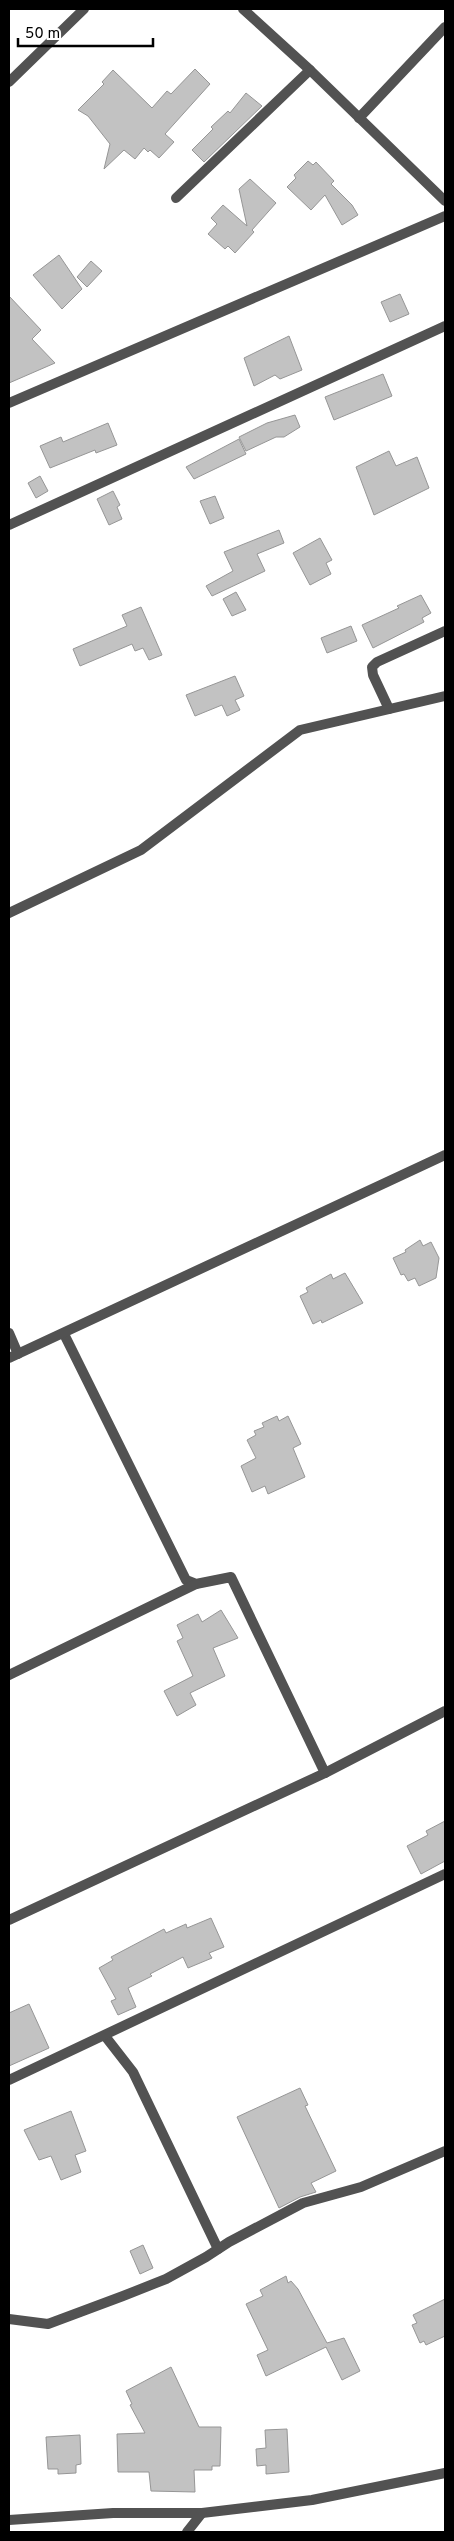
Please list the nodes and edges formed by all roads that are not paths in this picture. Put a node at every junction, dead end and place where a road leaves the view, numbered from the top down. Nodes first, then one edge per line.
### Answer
1 (84, 9) edge
2 (243, 9) edge
3 (445, 27) edge
4 (310, 70) junction
5 (9, 82) edge
6 (359, 118) junction
7 (176, 198) dead end
8 (445, 201) edge
9 (445, 216) edge
10 (445, 326) edge
11 (9, 403) edge
12 (9, 525) edge
13 (445, 631) edge
14 (445, 696) edge
15 (389, 709) junction
16 (9, 913) edge
17 (445, 1155) edge
18 (9, 1333) edge
19 (64, 1334) junction
20 (13, 1356) edge
21 (196, 1584) junction
22 (9, 1676) edge
23 (445, 1711) edge
24 (324, 1773) junction
25 (445, 1874) edge
26 (9, 1920) edge
27 (105, 2036) junction
28 (9, 2080) edge
29 (445, 2151) edge
30 (218, 2249) junction
31 (9, 2319) edge
32 (445, 2473) edge
33 (202, 2513) junction
34 (9, 2520) edge
35 (187, 2532) edge

1 - 5 street
2 - 4 street
3 - 6 street
4 - 6 street
4 - 7 street
6 - 8 street
9 - 11 street
10 - 12 street
13 - 15 street
14 - 15 street
15 - 16 street
17 - 19 street
18 - 20 street
19 - 20 street
19 - 21 street
21 - 22 street
21 - 24 street
23 - 24 street
24 - 26 street
25 - 27 street
27 - 28 street
27 - 30 street
29 - 30 street
30 - 31 street
32 - 33 street
33 - 34 street
33 - 35 street

